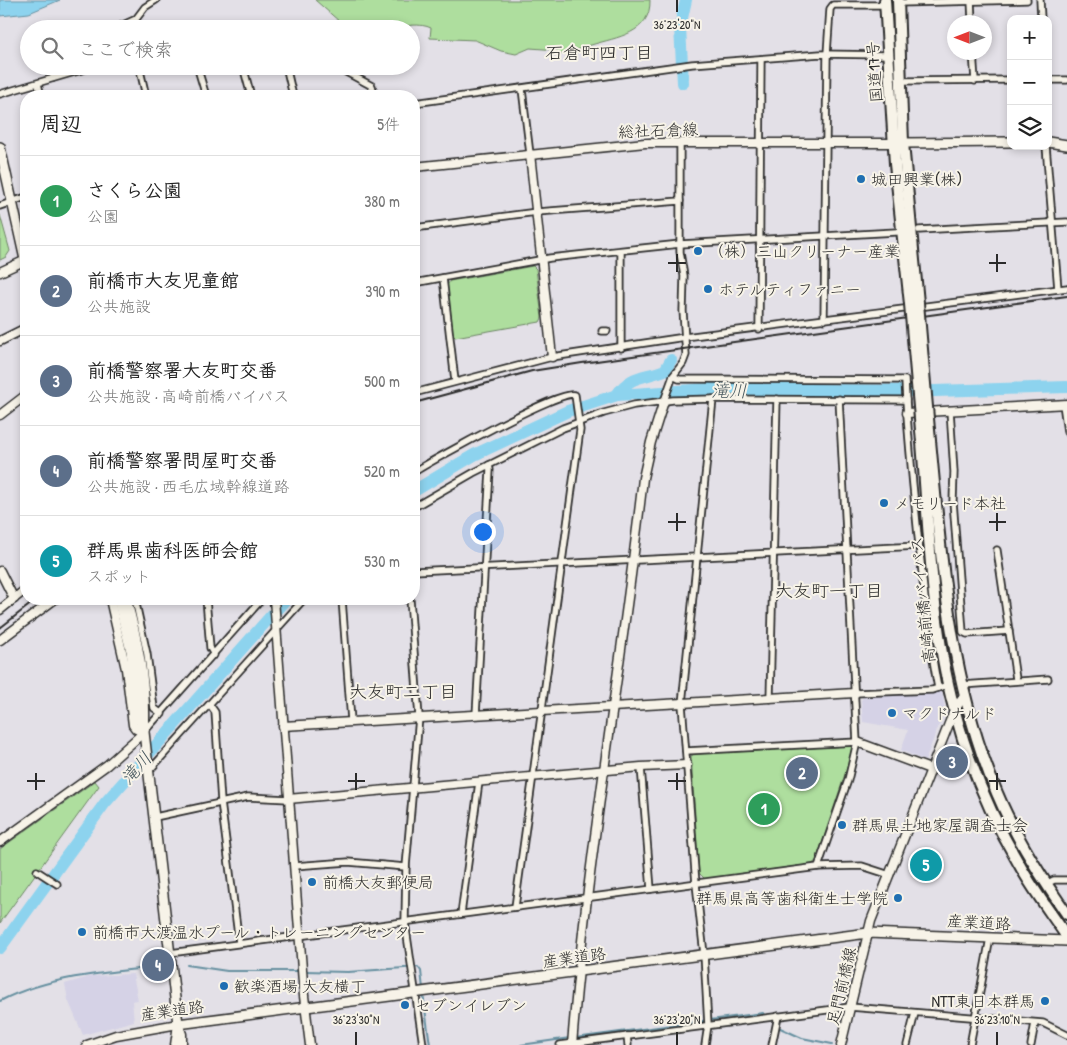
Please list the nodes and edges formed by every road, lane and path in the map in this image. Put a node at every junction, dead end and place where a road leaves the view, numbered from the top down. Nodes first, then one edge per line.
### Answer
1 (156, 0) edge
2 (1027, 0) edge
3 (1040, 0) edge
4 (971, 1) edge
5 (885, 2) edge
6 (898, 2) edge
7 (972, 15) edge
8 (1041, 15) edge
9 (134, 20) edge
10 (827, 54) junction
11 (888, 55) junction
12 (762, 59) junction
13 (974, 60) edge
14 (54, 75) edge
15 (64, 75) edge
16 (140, 75) edge
17 (200, 75) edge
18 (245, 75) edge
19 (288, 75) edge
20 (352, 75) edge
21 (53, 78) junction
22 (1007, 80) edge
23 (1052, 80) edge
24 (1067, 80) edge
25 (975, 81) junction
26 (900, 82) junction
27 (38, 84) junction
28 (522, 89) junction
29 (40, 90) edge
30 (144, 90) edge
31 (204, 90) edge
32 (249, 90) edge
33 (292, 90) edge
34 (373, 90) edge
35 (0, 94) edge
36 (420, 102) edge
37 (680, 142) junction
38 (761, 142) junction
39 (826, 142) junction
40 (1007, 142) edge
41 (898, 143) junction
42 (1052, 143) edge
43 (1067, 145) edge
44 (0, 147) edge
45 (1046, 150) edge
46 (530, 154) junction
47 (420, 166) edge
48 (20, 199) edge
49 (11, 201) junction
50 (680, 201) junction
51 (0, 206) edge
52 (537, 212) junction
53 (1067, 222) edge
54 (1053, 223) junction
55 (420, 227) edge
56 (919, 230) dead end
57 (896, 232) dead end
58 (825, 236) junction
59 (20, 238) edge
60 (760, 240) junction
61 (680, 244) junction
62 (621, 251) junction
63 (542, 260) junction
64 (20, 264) edge
65 (0, 272) edge
66 (444, 278) junction
67 (420, 282) edge
68 (1067, 288) edge
69 (1058, 289) junction
70 (824, 320) junction
71 (760, 330) junction
72 (20, 331) edge
73 (685, 338) junction
74 (0, 341) edge
75 (621, 348) junction
76 (552, 357) junction
77 (673, 376) junction
78 (456, 381) junction
79 (420, 391) edge
80 (665, 399) junction
81 (713, 399) junction
82 (777, 399) junction
83 (840, 399) junction
84 (906, 399) junction
85 (20, 400) edge
86 (1065, 404) edge
87 (950, 410) junction
88 (907, 413) junction
89 (0, 414) edge
90 (579, 420) junction
91 (925, 430) junction
92 (1067, 432) edge
93 (489, 465) junction
94 (420, 469) edge
95 (420, 504) edge
96 (919, 546) junction
97 (847, 549) junction
98 (997, 550) dead end
99 (772, 553) junction
100 (696, 557) junction
101 (634, 560) junction
102 (562, 563) junction
103 (484, 567) junction
104 (0, 571) edge
105 (420, 571) edge
106 (20, 594) edge
107 (14, 599) junction
108 (47, 605) edge
109 (112, 605) edge
110 (120, 605) edge
111 (127, 605) edge
112 (135, 605) edge
113 (206, 605) edge
114 (257, 605) edge
115 (274, 605) edge
116 (298, 605) edge
117 (342, 605) edge
118 (410, 605) edge
119 (0, 610) edge
120 (275, 630) junction
121 (1009, 631) junction
122 (0, 640) edge
123 (134, 650) junction
124 (214, 655) junction
125 (1048, 678) dead end
126 (1016, 679) junction
127 (962, 684) junction
128 (943, 686) junction
129 (855, 694) junction
130 (964, 696) junction
131 (770, 699) junction
132 (682, 704) junction
133 (210, 705) junction
134 (614, 707) junction
135 (542, 711) junction
136 (954, 711) junction
137 (162, 714) junction
138 (476, 715) junction
139 (419, 717) junction
140 (351, 721) junction
141 (282, 726) junction
142 (144, 736) junction
143 (857, 742) junction
144 (686, 751) junction
145 (687, 765) junction
146 (641, 767) junction
147 (149, 769) junction
148 (930, 770) junction
149 (605, 771) junction
150 (533, 777) junction
151 (479, 782) junction
152 (414, 787) junction
153 (288, 798) junction
154 (221, 802) junction
155 (155, 817) junction
156 (0, 842) edge
157 (294, 866) junction
158 (406, 867) junction
159 (818, 867) junction
160 (37, 871) dead end
161 (890, 874) junction
162 (1067, 880) edge
163 (57, 884) dead end
164 (696, 884) junction
165 (1046, 884) junction
166 (651, 889) junction
167 (586, 898) junction
168 (515, 907) junction
169 (462, 914) junction
170 (1067, 914) edge
171 (405, 922) junction
172 (868, 933) junction
173 (299, 936) junction
174 (1067, 937) edge
175 (990, 938) junction
176 (1067, 941) edge
177 (240, 943) junction
178 (170, 953) junction
179 (704, 954) junction
180 (579, 971) junction
181 (416, 993) junction
182 (850, 1006) junction
183 (305, 1007) junction
184 (915, 1013) junction
185 (778, 1016) junction
186 (975, 1017) junction
187 (1035, 1023) junction
188 (178, 1024) junction
189 (708, 1025) junction
190 (1067, 1035) edge
191 (627, 1036) junction
192 (572, 1044) edge
193 (88, 1045) edge
194 (175, 1045) edge
195 (182, 1045) edge
196 (310, 1045) edge
197 (423, 1045) edge
198 (560, 1045) edge
199 (628, 1045) edge
200 (705, 1045) edge
201 (772, 1045) edge
202 (841, 1045) edge
203 (907, 1045) edge
204 (970, 1045) edge
205 (1031, 1045) edge

1 - 9 street
2 - 4 street
3 - 8 street
4 - 6 street
4 - 7 street
5 - 10 street
5 - 11 highway, 国道17号
6 - 26 highway, 国道17号
10 - 11 street
10 - 12 street
10 - 39 street
11 - 41 highway, 国道17号
12 - 28 street
12 - 38 street
13 - 25 street
14 - 21 street
15 - 21 street
16 - 30 street
17 - 31 street
18 - 32 street
19 - 33 street
20 - 34 street
21 - 27 street
22 - 25 street
23 - 24 street
25 - 26 street
26 - 41 highway, 国道17号
27 - 29 street
27 - 35 street
28 - 36 street
28 - 46 street
37 - 38 street, 総社石倉線
37 - 46 street, 総社石倉線
37 - 50 street
38 - 39 street, 総社石倉線
38 - 60 street
39 - 41 street, 総社石倉線
39 - 58 street
40 - 41 main road
41 - 91 highway, 高崎前橋バイパス, bridge
42 - 43 main road
44 - 49 main road
45 - 54 street
46 - 47 street, 総社石倉線
46 - 52 street
48 - 49 street
49 - 51 street
49 - 59 main road
50 - 52 street
50 - 61 street
52 - 55 street
52 - 63 street
53 - 54 street
54 - 56 street
54 - 69 street
57 - 58 street
58 - 60 street
58 - 70 street
60 - 61 street
60 - 71 street
61 - 62 street
61 - 73 street
62 - 63 street
62 - 75 street
63 - 66 street
63 - 76 street
64 - 65 street
66 - 67 street
66 - 78 street
68 - 69 street
69 - 70 street
70 - 71 street
71 - 73 street
72 - 74 street
73 - 75 street
73 - 77 street
75 - 76 street
76 - 78 street
77 - 80 street
77 - 84 street
78 - 79 street
80 - 81 street
80 - 90 street
80 - 101 street
81 - 82 street
81 - 100 street
82 - 83 street
82 - 99 street
83 - 84 street
83 - 97 street
84 - 88 street
85 - 89 street
86 - 87 street
86 - 92 street
87 - 88 street
87 - 121 street
88 - 96 street
90 - 93 street
90 - 94 street
90 - 102 street
91 - 127 highway, 高崎前橋バイパス
91 - 128 highway, 高崎前橋バイパス
93 - 95 street
93 - 103 street
96 - 97 street
96 - 128 street
97 - 99 street
97 - 129 street
98 - 121 street
99 - 100 street
99 - 131 street
100 - 101 street
100 - 132 street
101 - 102 street
101 - 134 street
102 - 103 street
102 - 135 street
103 - 105 street
103 - 138 street
104 - 107 street
106 - 107 street
107 - 119 street
108 - 122 street
109 - 142 street
110 - 123 main road
111 - 123 main road
112 - 137 street
113 - 124 street
114 - 124 street
115 - 120 street
116 - 120 street
117 - 140 street
118 - 139 street
120 - 133 street
120 - 141 street
121 - 126 street
123 - 142 main road
124 - 137 street
125 - 126 street
126 - 127 street
127 - 130 highway, 高崎前橋バイパス
128 - 129 street
128 - 136 highway, 高崎前橋バイパス
129 - 131 street
129 - 143 street
130 - 136 street, 足門前橋線
130 - 165 highway, 高崎前橋バイパス
131 - 132 street
132 - 134 street
132 - 144 street
133 - 147 street
133 - 154 street
134 - 135 street
134 - 149 street
135 - 138 street
135 - 150 street
136 - 148 street, 足門前橋線
136 - 174 highway, 高崎前橋バイパス
137 - 142 street
138 - 139 street
139 - 140 street
139 - 152 street
140 - 141 street
141 - 153 street
142 - 147 main road
142 - 156 street
143 - 144 street
143 - 148 street
143 - 159 street
144 - 145 street
145 - 146 street
145 - 164 street
146 - 149 street
146 - 166 street
147 - 155 main road
148 - 161 street, 足門前橋線
149 - 150 street
149 - 167 street
150 - 151 street
150 - 168 street
151 - 152 street
151 - 169 street
152 - 153 street
152 - 158 street
153 - 154 street
153 - 157 street
154 - 155 street
154 - 177 street
155 - 178 main road
157 - 158 street
157 - 173 street
158 - 171 street
159 - 161 street
159 - 164 street
160 - 163 street
161 - 172 street, 足門前橋線
162 - 165 street
164 - 166 street
164 - 179 street
165 - 170 highway, 高崎前橋バイパス
166 - 167 street
167 - 168 street
167 - 180 street
168 - 169 street
169 - 171 street
171 - 173 street
171 - 181 street
172 - 175 main road, 産業道路
172 - 179 main road, 産業道路
172 - 182 street, 足門前橋線
173 - 177 street
173 - 183 street
175 - 176 main road, 産業道路
175 - 186 street
177 - 178 street
178 - 188 main road
179 - 180 main road, 産業道路
179 - 189 street
180 - 181 main road, 産業道路
180 - 192 street
181 - 183 main road, 産業道路
181 - 197 street
182 - 184 street
182 - 185 street
182 - 202 street, 足門前橋線
183 - 188 main road, 産業道路
183 - 196 street
184 - 186 street
184 - 203 street
185 - 189 street
185 - 201 street
186 - 187 street
186 - 204 street
187 - 190 street
187 - 205 street
188 - 193 street, 産業道路
188 - 194 street
188 - 195 street
189 - 191 street
189 - 200 street
191 - 192 street
191 - 199 street
192 - 198 street

